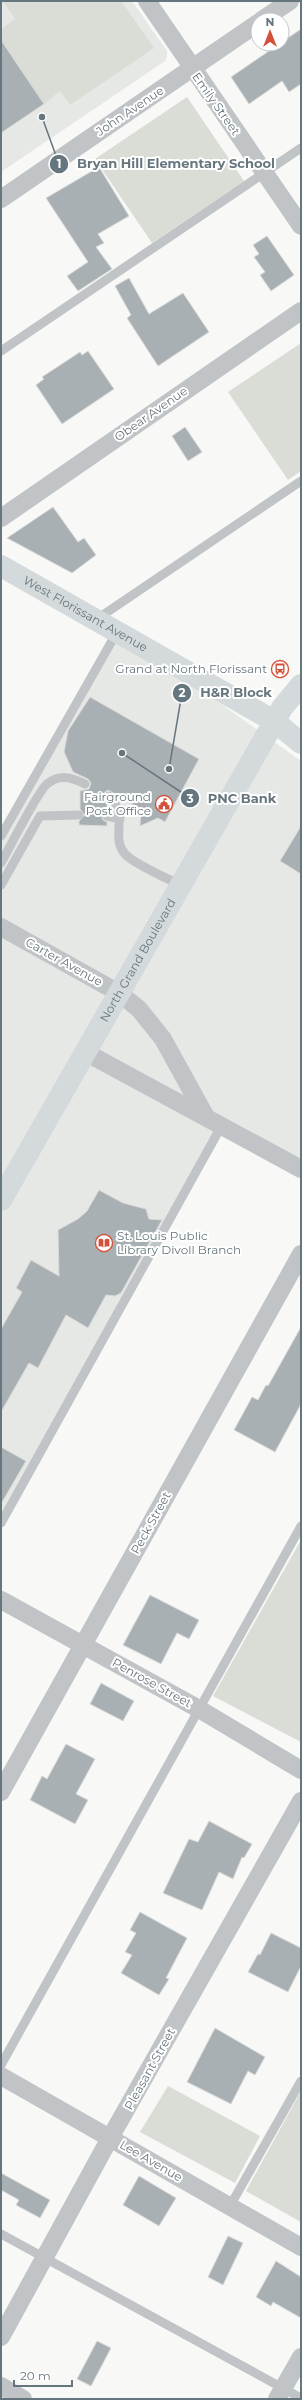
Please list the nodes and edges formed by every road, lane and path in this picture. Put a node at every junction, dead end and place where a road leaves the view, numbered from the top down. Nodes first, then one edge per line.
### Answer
1 (147, 1) edge
2 (290, 1) edge
3 (274, 12) edge
4 (250, 28) edge
5 (192, 68) junction
6 (301, 148) edge
7 (264, 173) junction
8 (1, 199) edge
9 (301, 226) edge
10 (301, 311) edge
11 (1, 351) edge
12 (301, 481) edge
13 (1, 518) edge
14 (1, 566) edge
15 (97, 619) junction
16 (118, 631) junction
17 (301, 685) edge
18 (274, 721) junction
19 (301, 744) edge
20 (85, 784) dead end
21 (109, 796) dead end
22 (80, 815) dead end
23 (107, 816) dead end
24 (120, 819) junction
25 (1, 836) edge
26 (1, 863) edge
27 (1, 885) edge
28 (180, 886) junction
29 (1, 927) edge
30 (119, 993) junction
31 (85, 1052) junction
32 (206, 1117) junction
33 (222, 1126) junction
34 (301, 1169) edge
35 (1, 1200) edge
36 (301, 1254) edge
37 (1, 1523) edge
38 (301, 1526) edge
39 (1, 1600) edge
40 (83, 1644) junction
41 (199, 1709) junction
42 (301, 1770) edge
43 (1, 1792) edge
44 (301, 1801) edge
45 (1, 2065) edge
46 (1, 2076) edge
47 (301, 2081) edge
48 (110, 2138) junction
49 (230, 2206) junction
50 (1, 2234) edge
51 (301, 2247) edge
52 (45, 2259) junction
53 (1, 2337) edge
54 (301, 2357) edge
55 (1, 2386) edge
56 (280, 2393) edge
57 (301, 2398) edge
58 (23, 2399) edge

1 - 5 street, Emily Street
2 - 3 street
4 - 5 street, John Avenue
5 - 7 street, Emily Street
5 - 8 street, John Avenue
6 - 7 lane
7 - 9 street, Emily Street
7 - 11 lane
10 - 13 street, Obear Avenue
12 - 15 lane
14 - 15 main road, West Florissant Avenue
15 - 16 main road, West Florissant Avenue
16 - 18 main road, West Florissant Avenue
16 - 25 lane
17 - 18 main road, North Grand Boulevard
18 - 19 main road, West Florissant Avenue
18 - 28 main road, North Grand Boulevard
20 - 26 lane
21 - 24 lane
22 - 27 lane
23 - 24 lane
24 - 28 lane
28 - 30 main road, North Grand Boulevard
29 - 30 street, Carter Avenue
30 - 31 main road, North Grand Boulevard
30 - 32 street, Carter Avenue
31 - 32 street
31 - 35 main road, North Grand Boulevard
32 - 33 street
33 - 34 street
33 - 37 lane
36 - 40 street, Peck Street
38 - 41 lane
39 - 40 street, Penrose Street
40 - 41 street, Penrose Street
40 - 43 street, Peck Street
41 - 42 street, Penrose Street
41 - 45 lane
44 - 48 street, Pleasant Street
46 - 48 street, Lee Avenue
47 - 49 lane
48 - 49 street, Lee Avenue
48 - 52 street, Pleasant Street
49 - 51 street, Lee Avenue
50 - 52 lane
52 - 53 street, Pleasant Street
52 - 56 lane
54 - 56 street
55 - 58 street
56 - 57 lane

